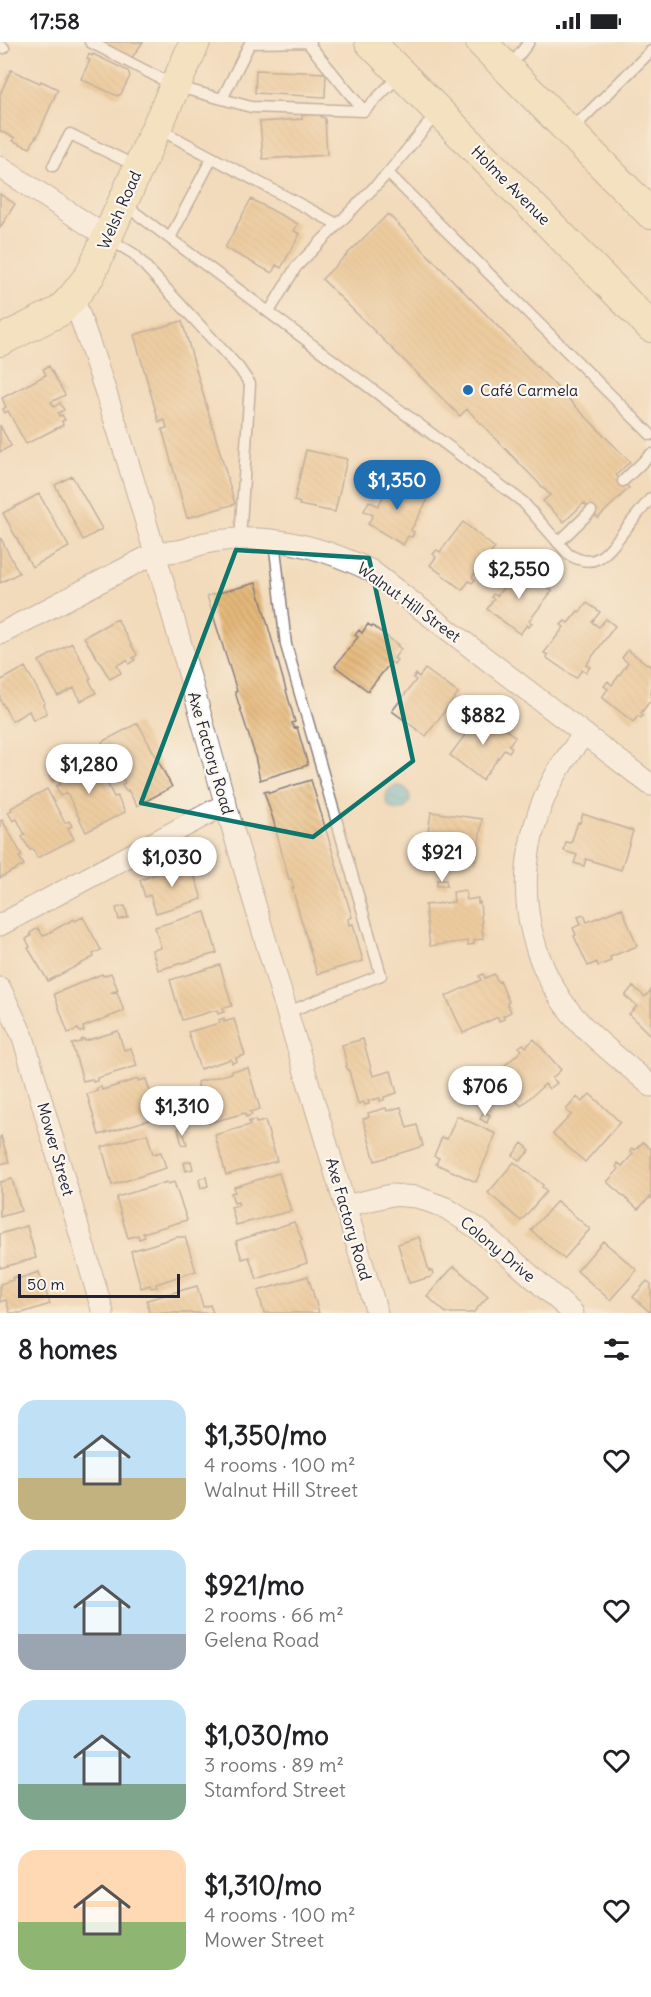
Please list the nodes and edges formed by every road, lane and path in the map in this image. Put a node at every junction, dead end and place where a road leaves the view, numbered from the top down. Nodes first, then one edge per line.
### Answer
1 (90, 42) edge
2 (195, 42) edge
3 (370, 42) edge
4 (481, 42) edge
5 (529, 42) edge
6 (248, 43) edge
7 (310, 43) edge
8 (651, 51) edge
9 (508, 70) junction
10 (402, 74) junction
11 (175, 87) junction
12 (222, 99) junction
13 (364, 111) junction
14 (438, 111) junction
15 (156, 128) junction
16 (569, 132) junction
17 (212, 158) junction
18 (53, 166) dead end
19 (0, 167) edge
20 (138, 167) junction
21 (388, 173) junction
22 (122, 202) junction
23 (651, 214) edge
24 (337, 224) junction
25 (107, 237) junction
26 (170, 238) junction
27 (74, 297) junction
28 (269, 312) junction
29 (651, 327) edge
30 (0, 341) edge
31 (651, 435) edge
32 (651, 454) edge
33 (623, 481) dead end
34 (651, 498) edge
35 (591, 511) dead end
36 (240, 540) junction
37 (274, 540) junction
38 (558, 543) junction
39 (155, 553) junction
40 (0, 634) edge
41 (585, 734) junction
42 (651, 785) edge
43 (226, 804) junction
44 (0, 925) edge
45 (0, 988) edge
46 (288, 1012) junction
47 (651, 1086) edge
48 (346, 1206) junction
49 (104, 1313) edge
50 (377, 1313) edge
51 (573, 1313) edge

1 - 11 lane
2 - 11 main road, Welsh Road
3 - 10 main road, Holme Avenue
4 - 9 main road
5 - 9 lane
6 - 7 lane
6 - 12 lane
7 - 13 lane
8 - 16 lane
9 - 16 main road
10 - 13 lane
10 - 14 main road, Holme Avenue
11 - 12 lane
11 - 15 main road, Welsh Road
12 - 13 lane
14 - 21 lane
14 - 29 main road, Holme Avenue
15 - 17 lane
15 - 20 main road, Welsh Road
16 - 23 main road
17 - 24 lane
17 - 26 lane
18 - 20 lane
19 - 25 street
20 - 22 main road, Welsh Road
21 - 24 lane
21 - 31 lane
22 - 25 main road, Welsh Road
22 - 26 lane
24 - 28 lane
25 - 27 main road, Welsh Road
25 - 36 lane
26 - 28 lane
27 - 30 main road, Welsh Road
27 - 39 street, Axe Factory Road
28 - 38 lane
32 - 33 lane
34 - 38 lane
35 - 38 lane
36 - 37 street, Walnut Hill Street
36 - 39 street, Walnut Hill Street
37 - 41 street, Walnut Hill Street
37 - 46 lane
39 - 40 street, Walnut Hill Street
39 - 43 street, Axe Factory Road
41 - 42 street, Walnut Hill Street
41 - 47 street
43 - 44 street
43 - 46 street, Axe Factory Road
45 - 49 street, Mower Street
46 - 48 street, Axe Factory Road
48 - 50 street, Axe Factory Road
48 - 51 street, Colony Drive

